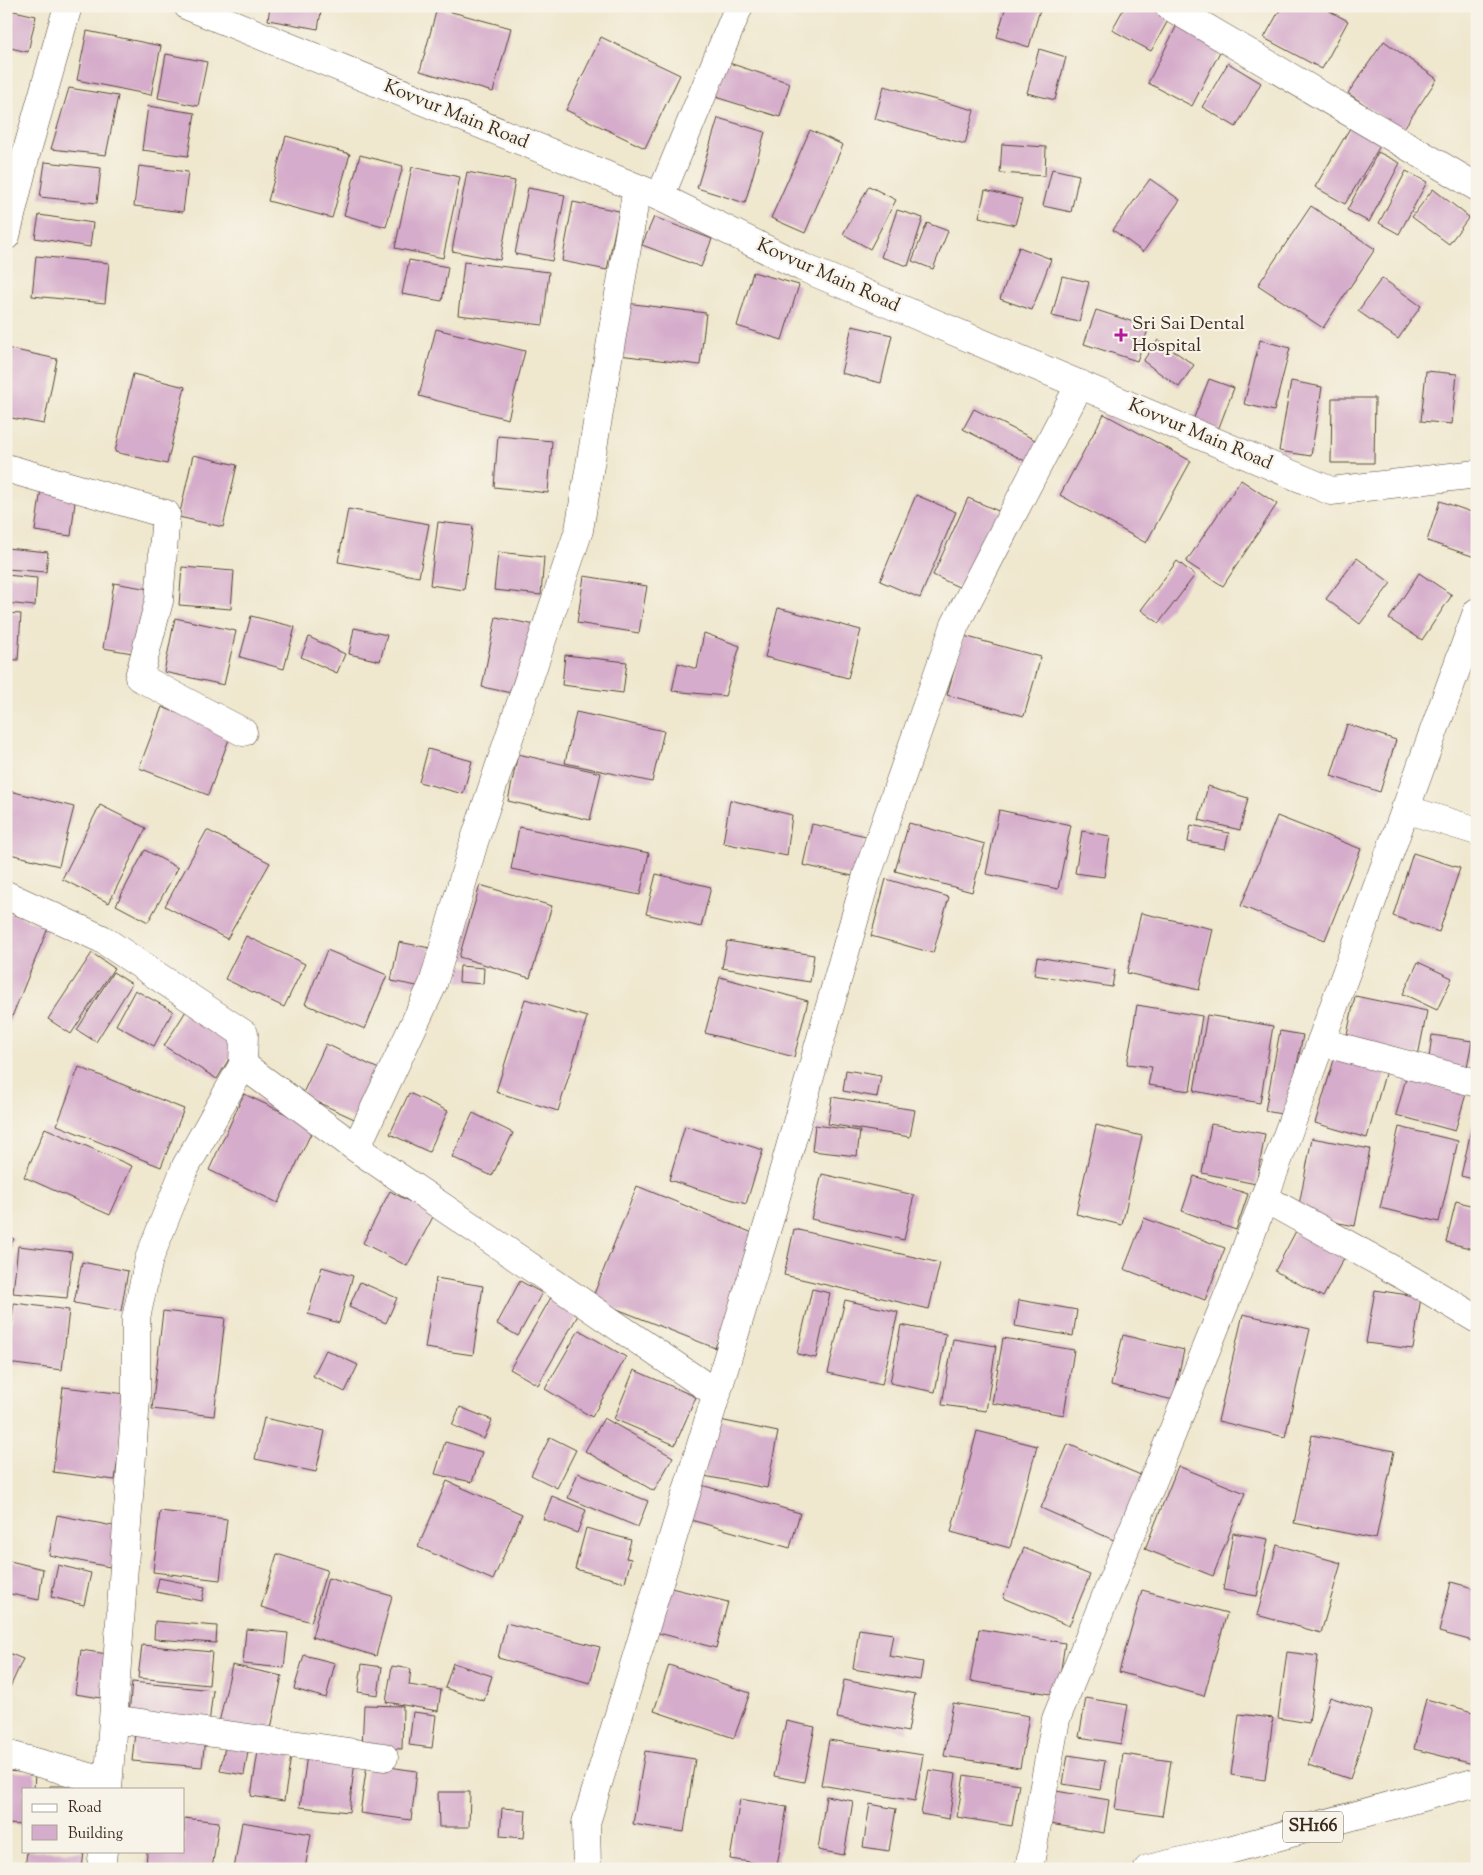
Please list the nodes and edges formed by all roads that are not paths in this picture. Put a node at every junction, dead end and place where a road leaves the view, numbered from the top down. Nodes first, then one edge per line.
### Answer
1 (68, 6) edge
2 (188, 6) edge
3 (739, 6) edge
4 (1169, 6) edge
5 (1477, 187) edge
6 (649, 192) junction
7 (6, 236) edge
8 (1080, 384) junction
9 (6, 468) edge
10 (1477, 474) edge
11 (1477, 612) edge
12 (244, 732) dead end
13 (1405, 809) junction
14 (1477, 832) edge
15 (6, 895) edge
16 (1321, 1042) junction
17 (243, 1065) junction
18 (1477, 1083) edge
19 (356, 1148) junction
20 (1264, 1198) junction
21 (1477, 1319) edge
22 (717, 1394) junction
23 (113, 1719) junction
24 (6, 1754) edge
25 (384, 1757) dead end
26 (1477, 1782) edge
27 (108, 1785) edge
28 (103, 1852) edge
29 (101, 1869) edge
30 (587, 1869) edge
31 (1029, 1869) edge
32 (1148, 1869) edge

1 - 7 street
2 - 6 street, Kovvur Main Road
3 - 6 street
4 - 5 street
6 - 8 street, Kovvur Main Road
6 - 19 street
8 - 10 street, Kovvur Main Road
8 - 22 street
9 - 12 street
11 - 13 street
13 - 14 street
13 - 16 street
15 - 17 street
16 - 18 street
16 - 20 street
17 - 19 street
17 - 23 street
19 - 22 street
20 - 21 street
20 - 31 street
22 - 30 street
23 - 25 street
23 - 27 street
24 - 27 street
26 - 32 street, SH166
28 - 29 street

